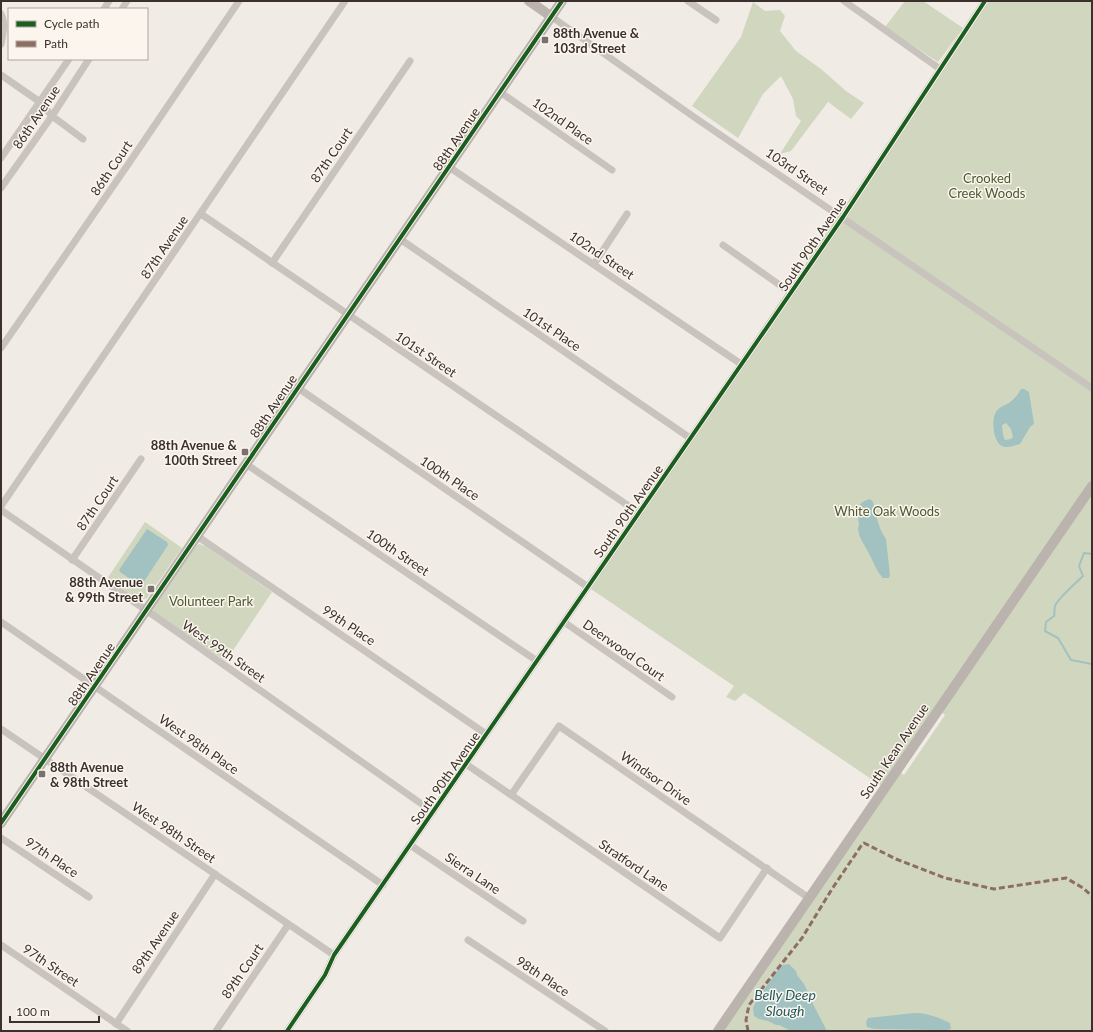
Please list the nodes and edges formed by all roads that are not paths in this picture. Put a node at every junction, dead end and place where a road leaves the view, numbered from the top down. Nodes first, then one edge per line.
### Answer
1 (239, 1) edge
2 (345, 1) edge
3 (529, 1) edge
4 (562, 1) edge
5 (688, 1) edge
6 (844, 1) edge
7 (985, 1) edge
8 (1, 14) edge
9 (552, 17) junction
10 (716, 20) dead end
11 (1, 44) edge
12 (68, 60) edge
13 (88, 60) edge
14 (410, 61) dead end
15 (940, 69) junction
16 (1, 75) edge
17 (500, 92) junction
18 (40, 102) junction
19 (52, 116) junction
20 (83, 139) dead end
21 (1, 158) edge
22 (449, 167) junction
23 (612, 170) dead end
24 (1, 188) edge
25 (200, 214) junction
26 (627, 214) dead end
27 (843, 217) junction
28 (400, 239) junction
29 (723, 245) dead end
30 (272, 263) junction
31 (594, 264) junction
32 (791, 293) junction
33 (348, 315) junction
34 (1, 348) edge
35 (741, 364) junction
36 (298, 388) junction
37 (1092, 388) edge
38 (690, 438) junction
39 (141, 459) dead end
40 (246, 464) junction
41 (1092, 486) edge
42 (1, 506) edge
43 (1, 510) edge
44 (639, 513) junction
45 (197, 536) junction
46 (72, 560) junction
47 (588, 587) junction
48 (146, 610) junction
49 (1, 622) edge
50 (564, 622) junction
51 (537, 661) junction
52 (94, 686) junction
53 (672, 697) dead end
54 (1, 729) edge
55 (486, 734) junction
56 (45, 759) junction
57 (466, 764) junction
58 (510, 795) junction
59 (433, 812) junction
60 (1, 823) edge
61 (1, 838) edge
62 (410, 845) junction
63 (767, 868) junction
64 (215, 874) junction
65 (383, 885) junction
66 (89, 897) dead end
67 (809, 898) junction
68 (523, 921) dead end
69 (288, 925) junction
70 (468, 940) dead end
71 (1, 945) edge
72 (334, 956) junction
73 (116, 1024) junction
74 (127, 1031) edge
75 (216, 1031) edge
76 (287, 1031) edge
77 (605, 1031) edge
78 (718, 1031) edge

1 - 34 street, 86th Court
2 - 25 street, 87th Avenue
3 - 9 street, 103rd Street
4 - 9 street, 88th Avenue
5 - 10 street
6 - 15 street
7 - 15 street, South 90th Avenue
8 - 11 street
9 - 17 street, 88th Avenue
9 - 27 street, 103rd Street
12 - 18 street
13 - 19 street, 86th Avenue
14 - 30 street, 87th Court
15 - 27 street, South 90th Avenue
16 - 18 street
17 - 22 street, 88th Avenue
17 - 23 street, 102nd Place
18 - 19 street
18 - 21 street
19 - 20 street
19 - 24 street, 86th Avenue
22 - 28 street, 88th Avenue
22 - 31 street, 102nd Street
25 - 30 street, 101st Street
25 - 42 street, 87th Avenue
26 - 31 street
27 - 32 street, South 90th Avenue
27 - 37 street, 103rd Street
28 - 33 street, 88th Avenue
28 - 38 street, 101st Place
29 - 32 street
30 - 33 street, 101st Street
31 - 35 street, 102nd Street
32 - 35 street, South 90th Avenue
33 - 36 street, 88th Avenue
33 - 44 street, 101st Street
35 - 38 street, South 90th Avenue
36 - 40 street, 88th Avenue
36 - 47 street, 100th Place
38 - 44 street, South 90th Avenue
39 - 46 street, 87th Court
40 - 45 street, 88th Avenue
40 - 51 street, 100th Street
41 - 67 street, South Kean Avenue
43 - 46 street, West 99th Street
44 - 47 street, South 90th Avenue
45 - 48 street, 88th Avenue
45 - 55 street, 99th Place
46 - 48 street, West 99th Street
47 - 50 street, South 90th Avenue
48 - 52 street, 88th Avenue
48 - 59 street, West 99th Street
49 - 52 street, West 98th Place
50 - 51 street, South 90th Avenue
50 - 53 street, Deerwood Court
51 - 55 street, South 90th Avenue
52 - 56 street, 88th Avenue
52 - 65 street, West 98th Place
54 - 56 street, West 98th Street
55 - 57 street, South 90th Avenue
56 - 60 street, 88th Avenue
56 - 64 street, West 98th Street
57 - 58 street, Stratford Lane
57 - 59 street, South 90th Avenue
58 - 63 street, Windsor Drive
58 - 63 street, Stratford Lane
59 - 62 street, South 90th Avenue
61 - 66 street, 97th Place
62 - 65 street, South 90th Avenue
62 - 68 street, Sierra Lane
63 - 67 street, Windsor Drive
64 - 69 street, West 98th Street
64 - 73 street, 89th Avenue
65 - 72 street, South 90th Avenue
67 - 78 street, South Kean Avenue
69 - 72 street, West 98th Street
69 - 75 street, 89th Court
70 - 77 street, 98th Place
71 - 73 street, 97th Street
72 - 76 street, South 90th Avenue
73 - 74 street, 97th Street

